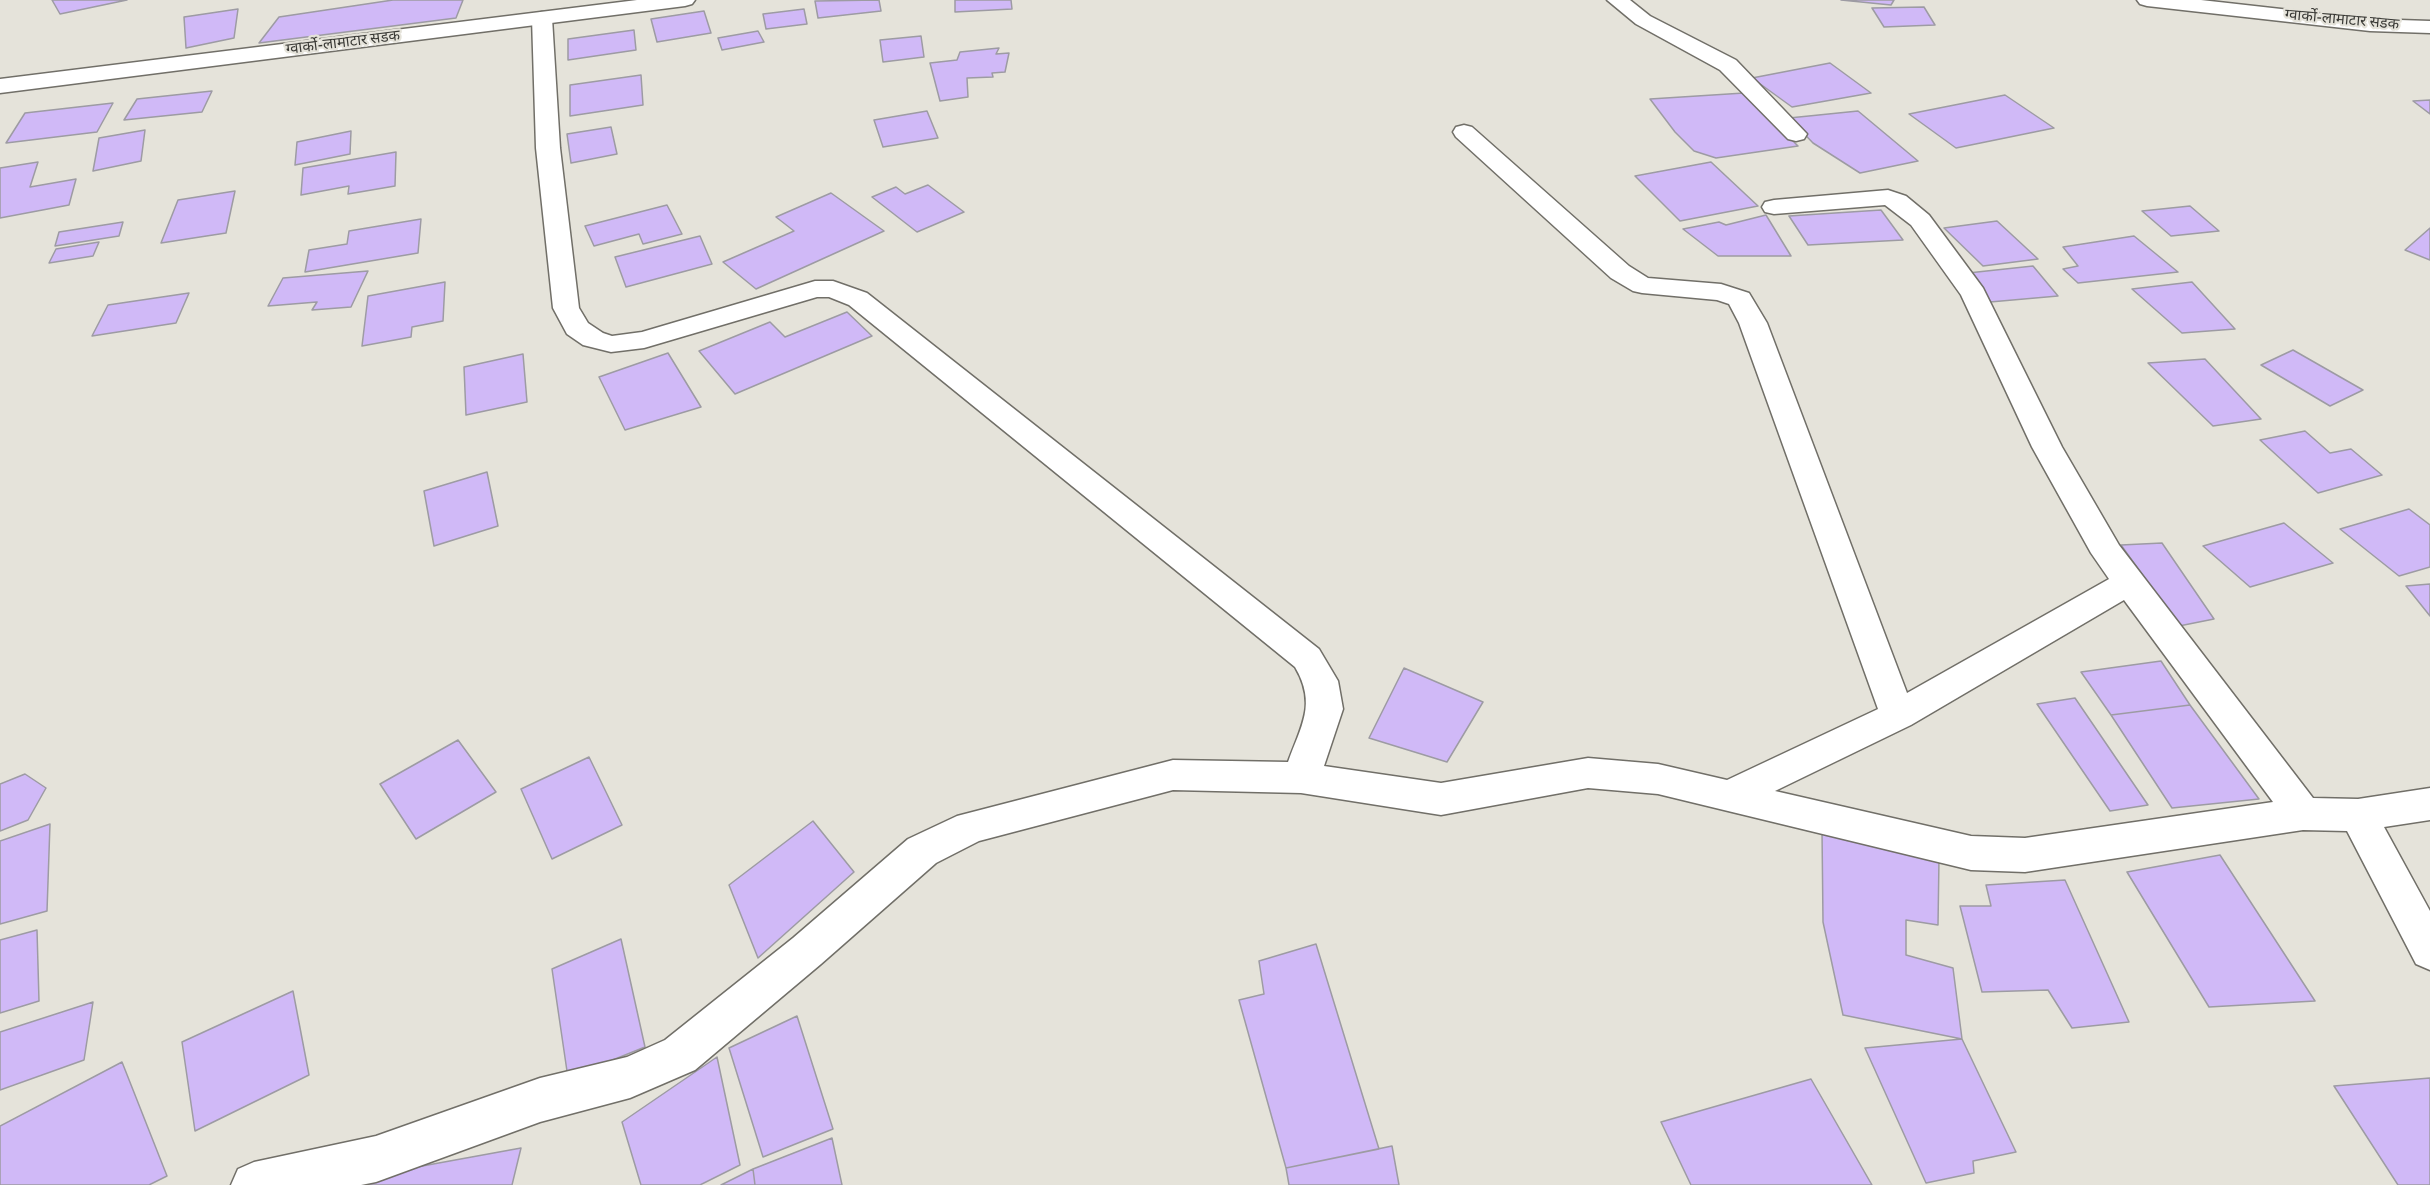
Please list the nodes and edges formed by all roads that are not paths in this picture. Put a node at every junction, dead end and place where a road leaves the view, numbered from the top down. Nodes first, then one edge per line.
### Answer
1 (685, 0) edge
2 (1617, 0) edge
3 (2147, 0) edge
4 (542, 18) junction
5 (2430, 27) edge
6 (0, 86) edge
7 (1464, 132) dead end
8 (1796, 134) dead end
9 (1774, 207) dead end
10 (2129, 582) junction
11 (1898, 715) junction
12 (1301, 778) junction
13 (1731, 795) junction
14 (2430, 804) edge
15 (2303, 814) junction
16 (2358, 815) junction
17 (2430, 951) edge
18 (254, 1185) edge

1 - 4 street, ग्वार्को-लामाटार सडक
2 - 8 street
3 - 5 street, ग्वार्को-लामाटार सडक
4 - 6 street, ग्वार्को-लामाटार सडक
4 - 12 street
7 - 11 street
9 - 10 street
10 - 11 street
10 - 15 street
11 - 13 street
12 - 13 street
12 - 18 street
13 - 15 street
14 - 16 street
15 - 16 street
16 - 17 street

